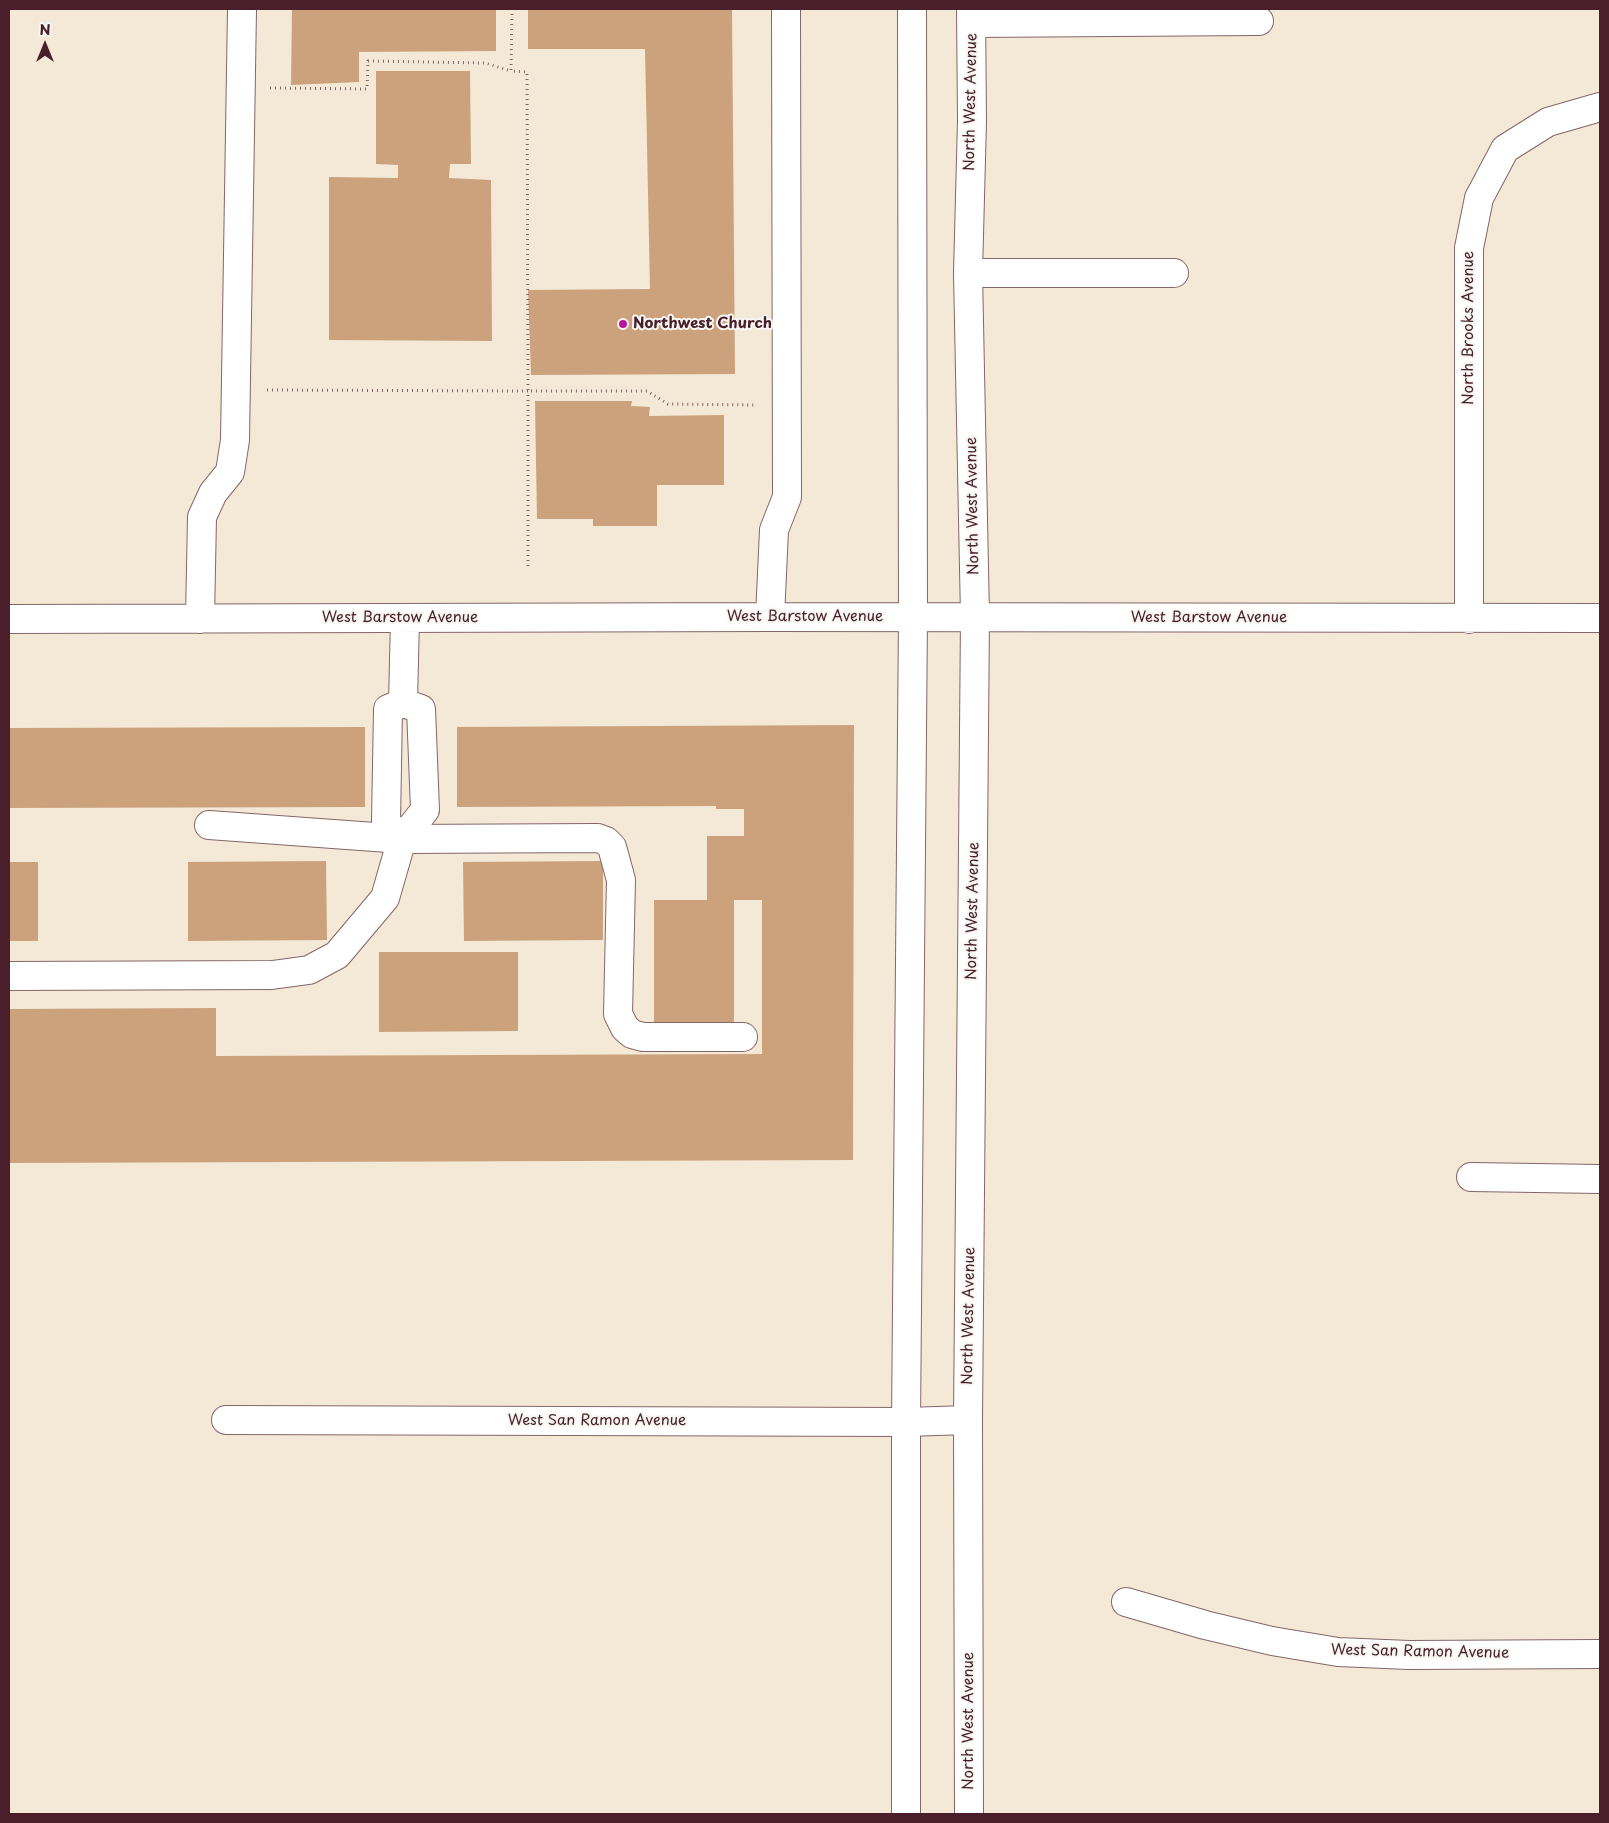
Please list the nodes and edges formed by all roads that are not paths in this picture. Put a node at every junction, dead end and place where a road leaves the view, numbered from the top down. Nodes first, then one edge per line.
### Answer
1 (242, 9) edge
2 (786, 9) edge
3 (912, 9) edge
4 (971, 16) edge
5 (1259, 20) dead end
6 (1600, 107) edge
7 (968, 273) junction
8 (1174, 273) dead end
9 (770, 616) junction
10 (913, 616) junction
11 (975, 616) junction
12 (405, 618) junction
13 (1600, 618) edge
14 (9, 619) edge
15 (200, 619) junction
16 (1469, 619) junction
17 (403, 703) junction
18 (209, 825) dead end
19 (402, 839) junction
20 (9, 976) edge
21 (744, 1037) dead end
22 (1471, 1176) dead end
23 (1600, 1179) edge
24 (226, 1420) dead end
25 (968, 1420) junction
26 (906, 1422) junction
27 (1126, 1602) dead end
28 (1600, 1654) edge
29 (906, 1814) edge
30 (969, 1814) edge

1 - 15 street
2 - 9 street
3 - 10 street
4 - 5 street
4 - 7 street, North West Avenue
6 - 16 street, North Brooks Avenue
7 - 8 street
7 - 11 street, North West Avenue
9 - 10 street, West Barstow Avenue
9 - 12 street, West Barstow Avenue
10 - 11 street, West Barstow Avenue
10 - 26 street
11 - 16 street, West Barstow Avenue
11 - 25 street, North West Avenue
12 - 15 street, West Barstow Avenue
12 - 17 street
13 - 16 street, West Barstow Avenue
14 - 15 street, West Barstow Avenue
17 - 19 street
17 - 19 street
18 - 19 street
19 - 20 street
19 - 21 street
22 - 23 street
24 - 26 street, West San Ramon Avenue
25 - 26 street, West San Ramon Avenue
25 - 30 street, North West Avenue
26 - 29 street
27 - 28 street, West San Ramon Avenue

